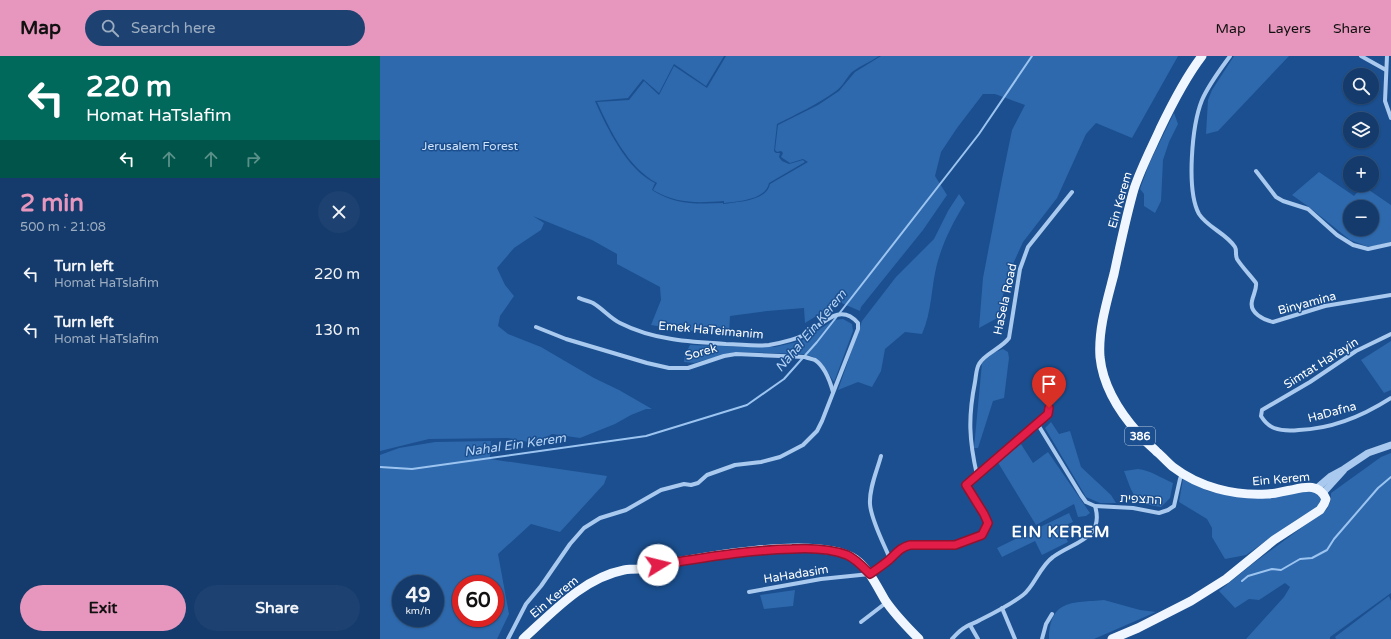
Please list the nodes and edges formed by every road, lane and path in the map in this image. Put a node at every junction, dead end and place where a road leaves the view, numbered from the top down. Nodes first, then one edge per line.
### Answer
1 (1202, 56) edge
2 (1230, 56) edge
3 (1361, 56) edge
4 (1387, 56) edge
5 (1386, 70) junction
6 (1391, 118) edge
7 (1256, 171) dead end
8 (1072, 192) dead end
9 (1391, 244) edge
10 (1391, 295) edge
11 (579, 298) dead end
12 (536, 327) dead end
13 (1391, 334) edge
14 (1049, 382) dead end
15 (833, 392) junction
16 (1391, 398) edge
17 (1262, 410) joint
18 (1037, 423) junction
19 (1391, 445) edge
20 (881, 456) dead end
21 (1183, 474) junction
22 (977, 475) junction
23 (1320, 490) junction
24 (1095, 506) junction
25 (890, 559) junction
26 (870, 574) junction
27 (749, 592) dead end
28 (887, 602) junction
29 (1002, 608) junction
30 (1052, 614) dead end
31 (860, 622) dead end
32 (970, 625) junction
33 (508, 639) edge
34 (523, 639) edge
35 (920, 639) edge
36 (952, 639) edge
37 (978, 639) edge
38 (1015, 639) edge
39 (1042, 639) edge
40 (1112, 639) edge

1 - 21 main road, Ein Kerem / 386
2 - 10 street, Binyamina
3 - 5 street
4 - 5 street
5 - 6 street
7 - 9 street
8 - 22 street, HaSela Road
11 - 15 street, Emek HaTeimanim
12 - 15 street, Sorek
13 - 17 street, Simtat HaYayin
14 - 18 street
15 - 33 street, Emek HaTeimanim
16 - 17 street, HaDafna
18 - 22 street
18 - 24 street
19 - 23 street
20 - 25 street
21 - 23 main road, Ein Kerem / 386
21 - 24 street, התצפית
22 - 25 street
23 - 40 main road, Ein Kerem
24 - 29 street
25 - 26 street
26 - 27 street, HaHadasim
26 - 28 main road, Ein Kerem
26 - 34 main road, Ein Kerem
28 - 31 street
28 - 35 main road, Ein Kerem
29 - 32 street
29 - 38 street
30 - 39 street
32 - 36 street
32 - 37 street

